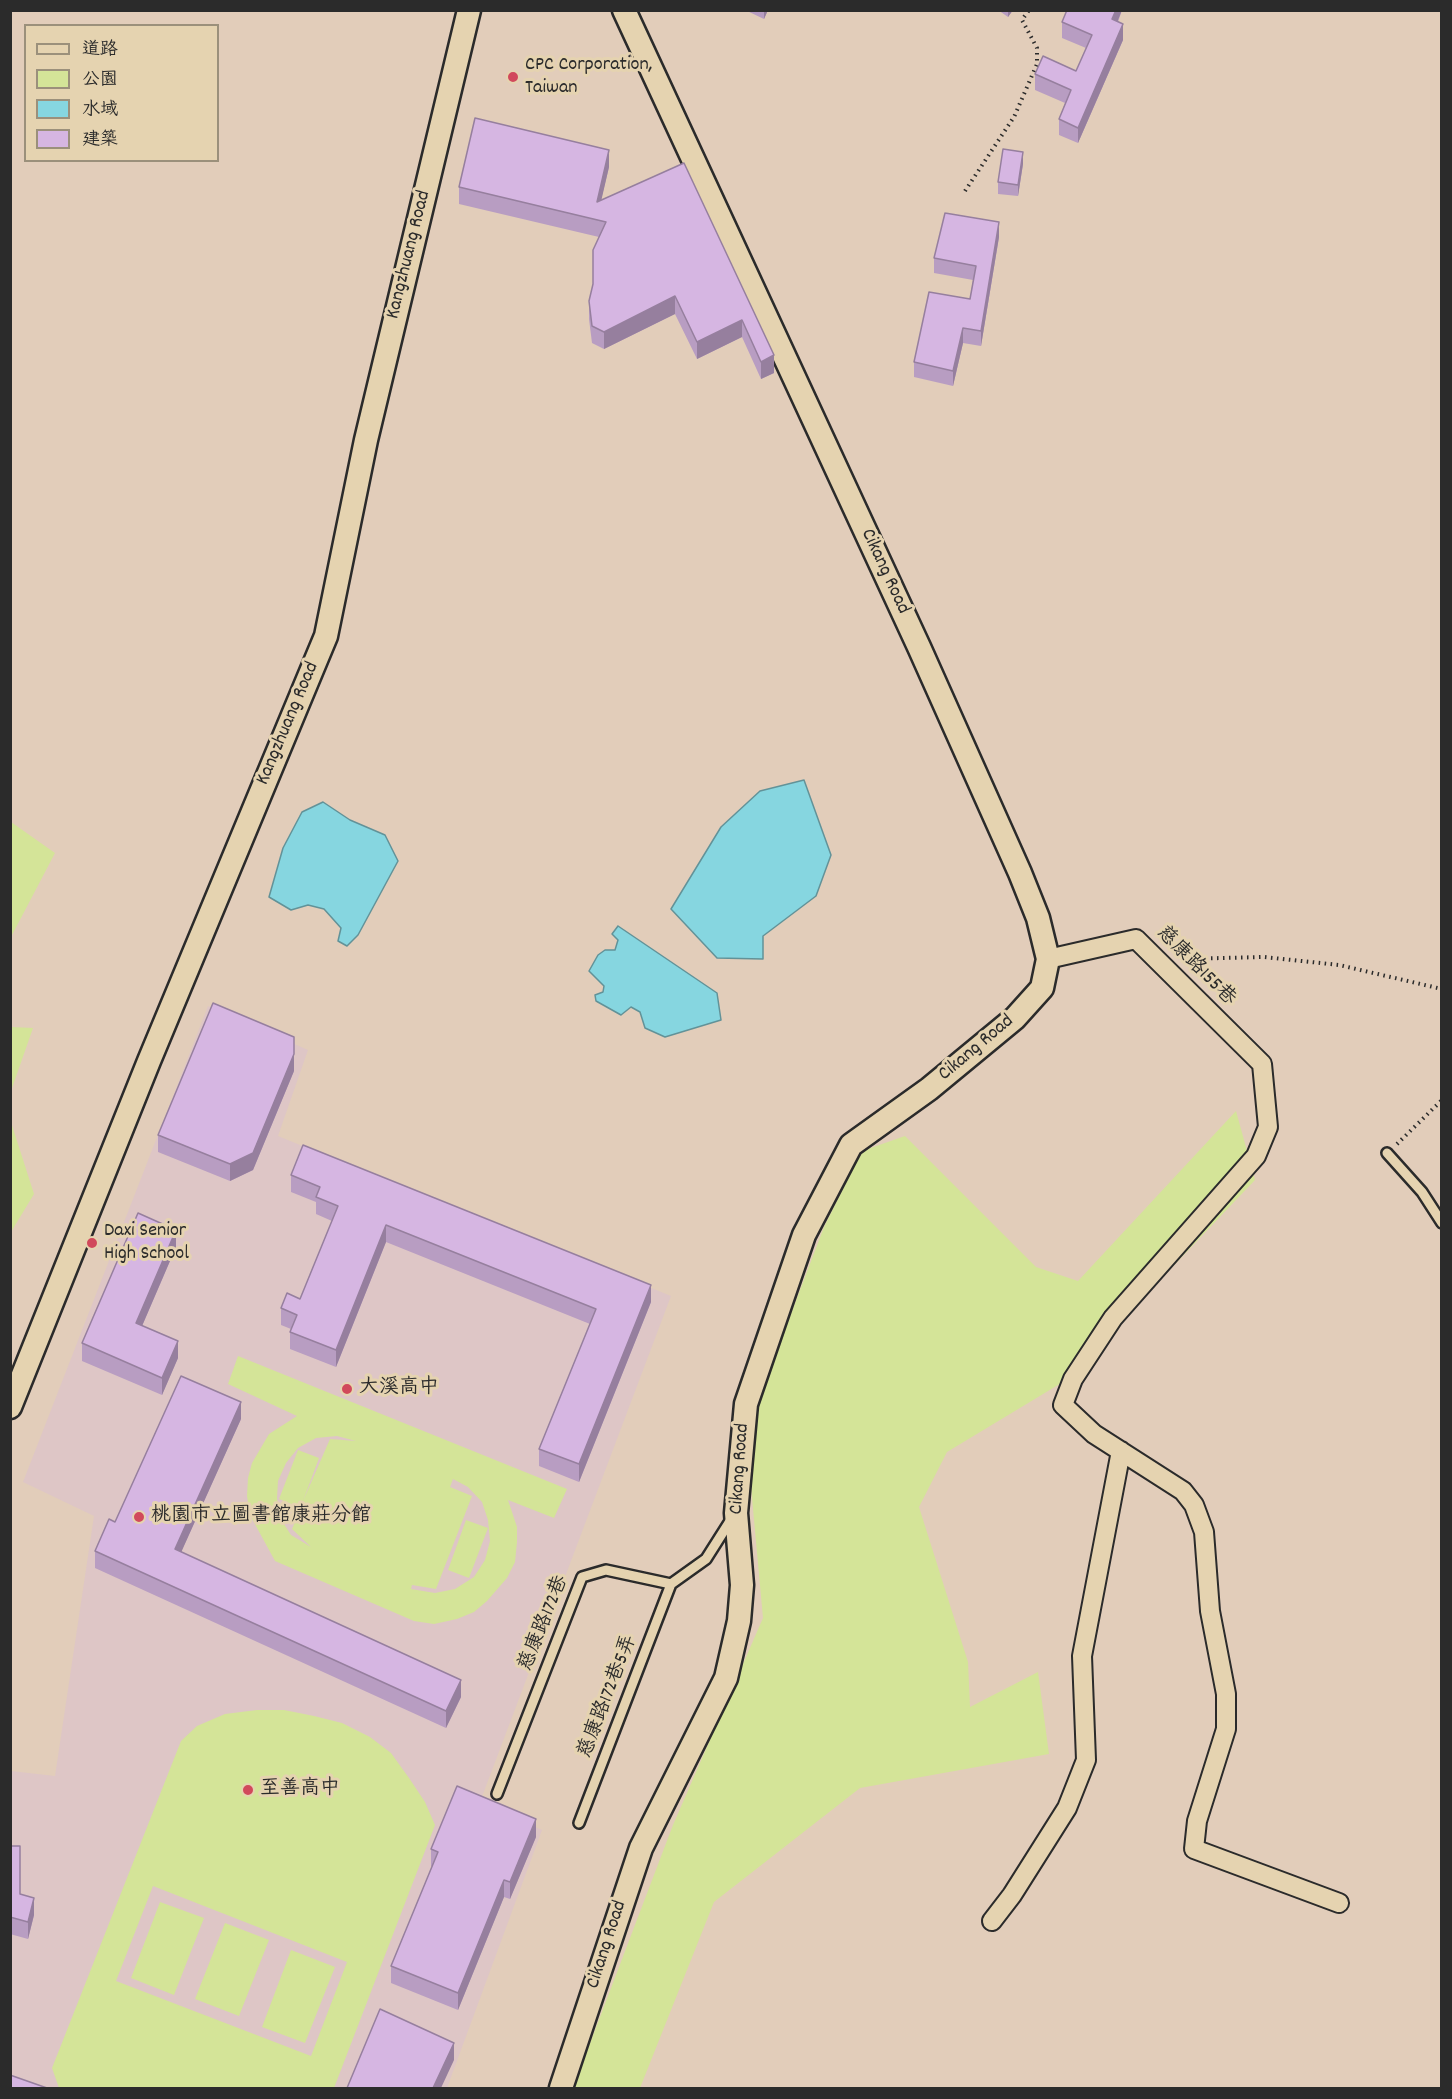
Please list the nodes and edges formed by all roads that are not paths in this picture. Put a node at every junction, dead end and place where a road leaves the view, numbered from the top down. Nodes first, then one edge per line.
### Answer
1 (469, 10) edge
2 (624, 10) edge
3 (1048, 959) junction
4 (1387, 1153) road end
5 (1442, 1223) edge
6 (10, 1407) edge
7 (1121, 1451) junction
8 (736, 1513) junction
9 (671, 1584) junction
10 (497, 1794) dead end
11 (579, 1823) dead end
12 (1339, 1903) dead end
13 (992, 1921) dead end
14 (561, 2088) edge

1 - 6 street, Kangzhuang Road
2 - 3 street, Cikang Road
3 - 7 street, 慈康路155巷
3 - 8 street, Cikang Road
4 - 5 lane
7 - 12 street
7 - 13 street
8 - 9 lane
8 - 14 street, Cikang Road
9 - 10 lane, 慈康路172巷
9 - 11 lane, 慈康路172巷5弄

